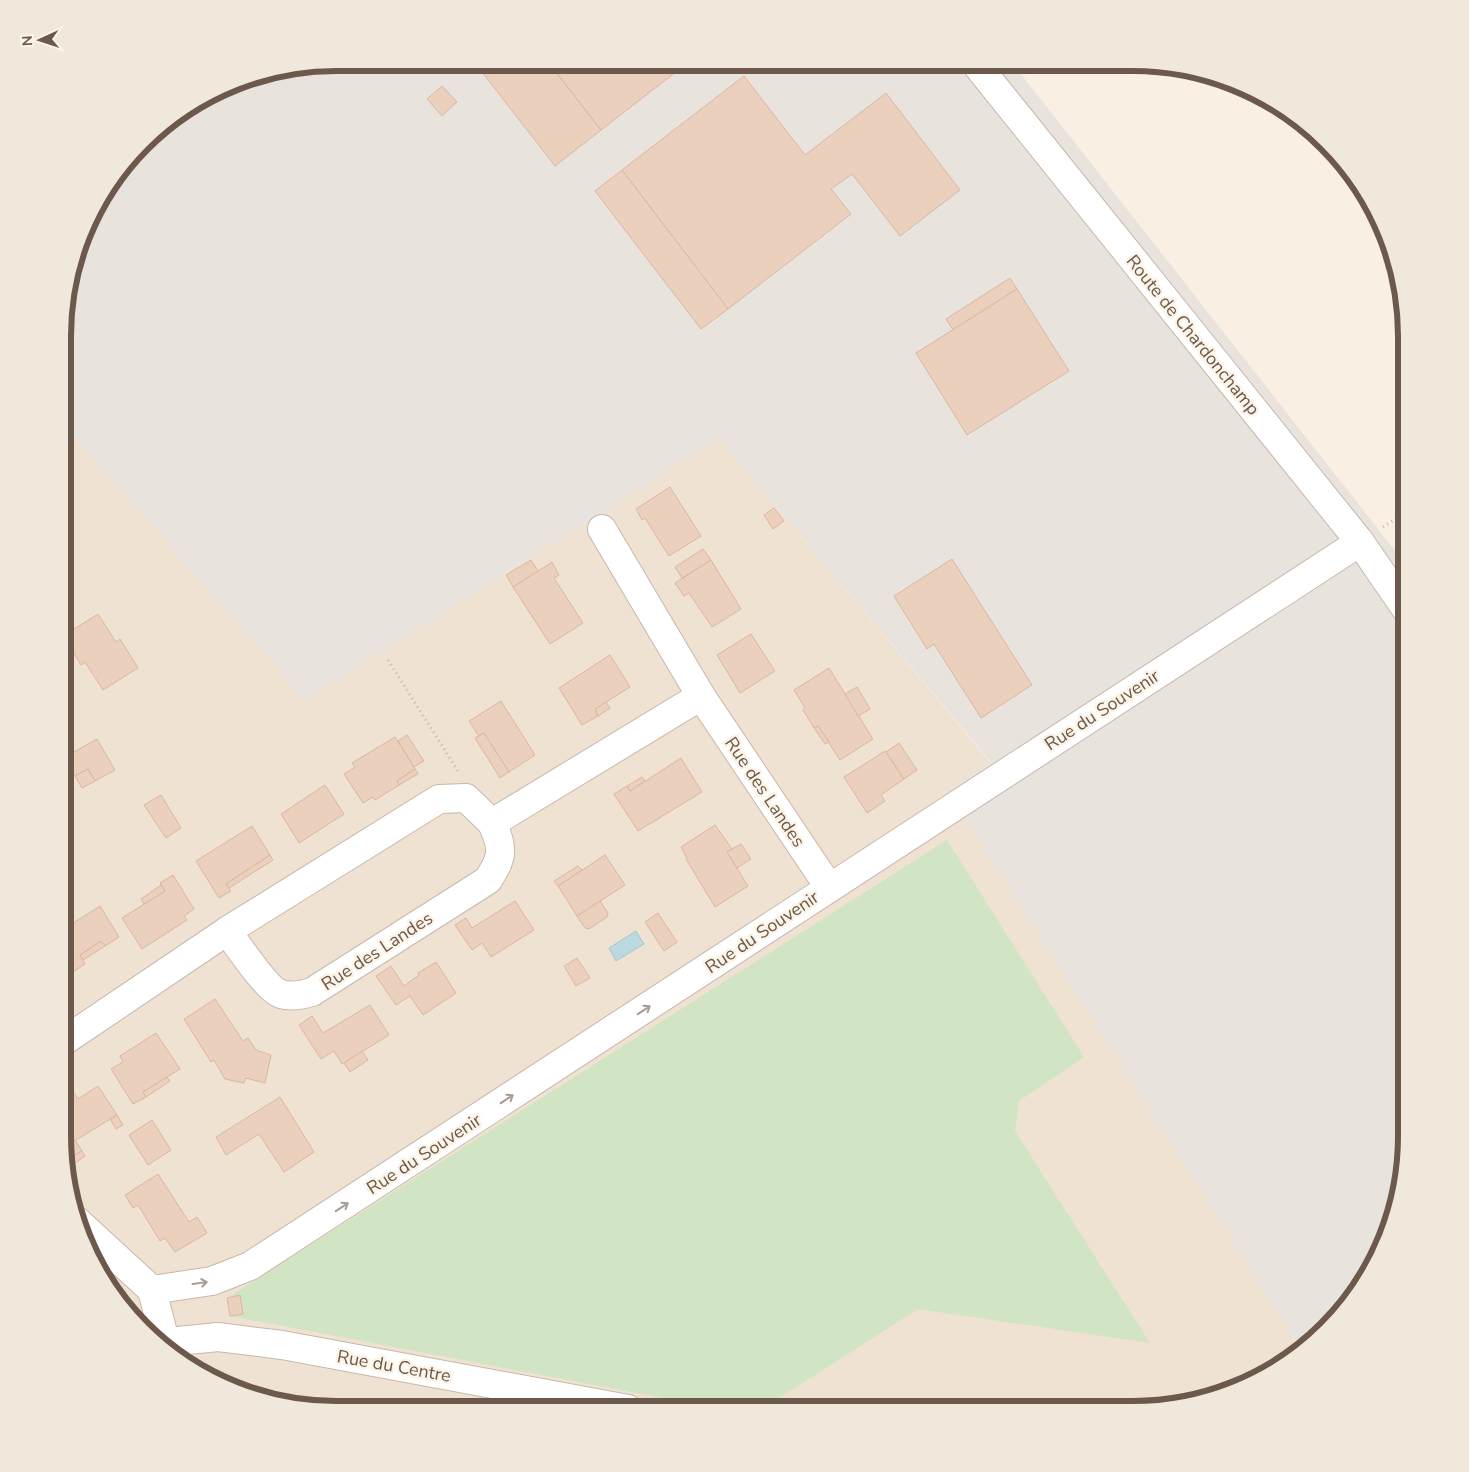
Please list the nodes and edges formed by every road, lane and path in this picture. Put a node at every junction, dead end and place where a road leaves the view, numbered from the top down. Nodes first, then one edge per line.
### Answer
1 (982, 71) edge
2 (602, 530) dead end
3 (1360, 542) junction
4 (1398, 597) edge
5 (388, 660) dead end
6 (701, 696) junction
7 (466, 798) junction
8 (492, 823) junction
9 (829, 887) junction
10 (227, 931) junction
11 (71, 1036) edge
12 (90, 1233) edge
13 (152, 1290) junction
14 (160, 1333) edge
15 (169, 1341) edge
16 (585, 1401) edge

1 - 3 street, Route de Chardonchamp
2 - 6 street, Rue des Landes
3 - 4 street, Route de Chardonchamp
3 - 9 street, Rue du Souvenir
5 - 7 path
6 - 8 street
6 - 9 street, Rue des Landes
7 - 8 street, Rue des Landes
7 - 10 street
8 - 10 street, Rue des Landes
13 -> 9 street, Rue du Souvenir
10 - 11 street
12 - 13 street
13 - 14 street
15 - 16 street, Rue du Centre

